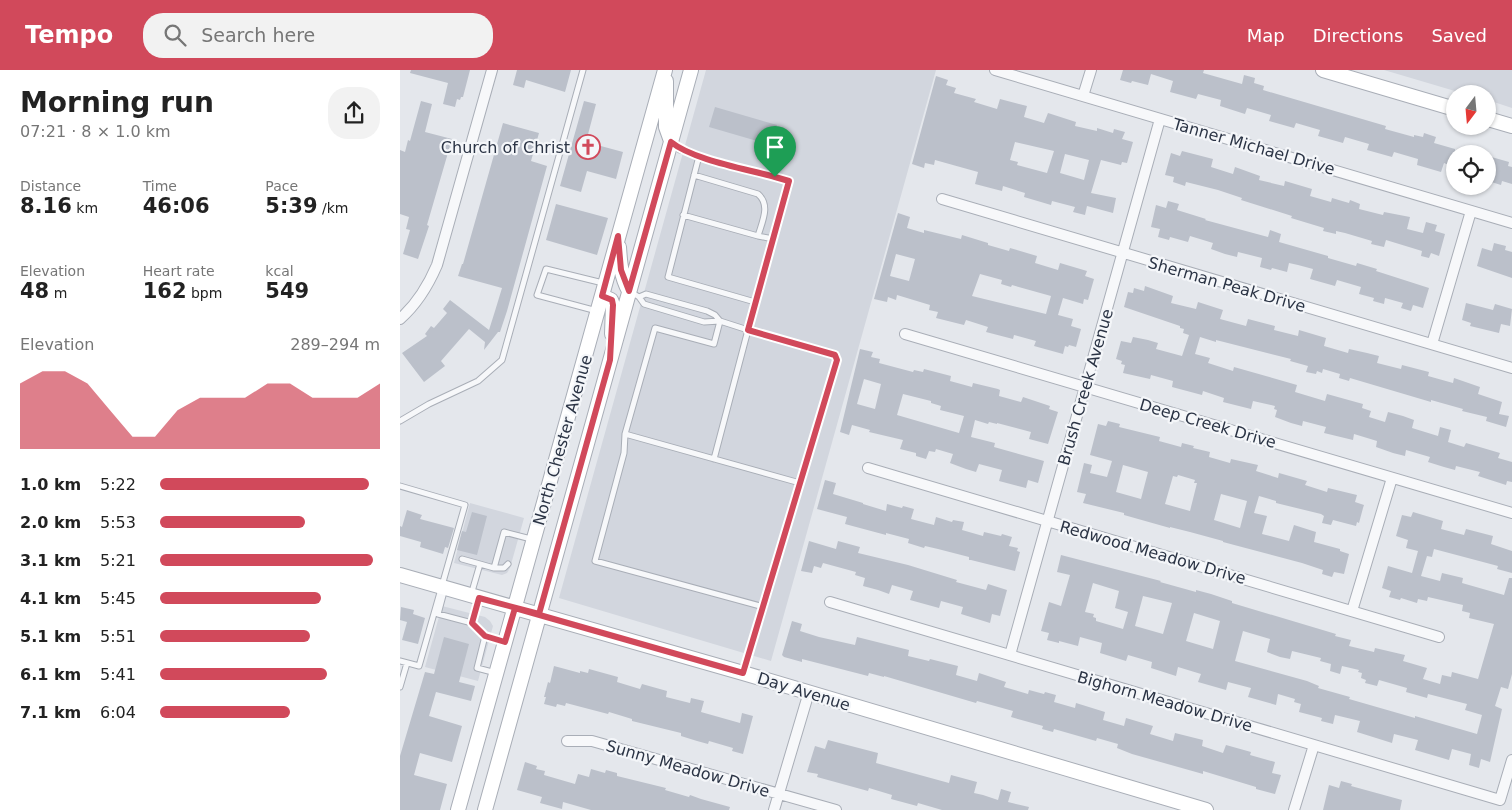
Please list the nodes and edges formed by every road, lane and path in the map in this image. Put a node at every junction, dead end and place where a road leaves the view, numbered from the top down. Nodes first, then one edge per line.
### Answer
1 (492, 70) edge
2 (583, 70) edge
3 (665, 70) edge
4 (691, 70) edge
5 (995, 70) edge
6 (1091, 70) edge
7 (1323, 70) edge
8 (1083, 96) junction
9 (1446, 106) edge
10 (1160, 118) junction
11 (1496, 121) edge
12 (1512, 126) edge
13 (671, 142) junction
14 (698, 156) junction
15 (694, 175) junction
16 (942, 200) dead end
17 (1472, 211) junction
18 (683, 215) junction
19 (1512, 223) edge
20 (618, 236) junction
21 (758, 236) junction
22 (773, 239) junction
23 (1122, 253) junction
24 (603, 290) junction
25 (634, 294) junction
26 (755, 302) junction
27 (598, 311) junction
28 (400, 319) edge
29 (720, 321) junction
30 (748, 330) junction
31 (905, 334) dead end
32 (1432, 344) junction
33 (610, 360) junction
34 (1512, 368) edge
35 (1085, 387) junction
36 (400, 421) edge
37 (625, 434) junction
38 (714, 459) junction
39 (868, 468) dead end
40 (1392, 478) junction
41 (800, 483) junction
42 (400, 486) edge
43 (1512, 513) edge
44 (1048, 521) junction
45 (516, 535) junction
46 (534, 540) junction
47 (514, 542) dead end
48 (462, 559) dead end
49 (480, 564) junction
50 (508, 564) dead end
51 (494, 568) junction
52 (400, 575) edge
53 (443, 587) junction
54 (475, 596) junction
55 (830, 602) dead end
56 (764, 607) junction
57 (515, 608) junction
58 (1352, 611) junction
59 (539, 614) junction
60 (472, 623) junction
61 (485, 636) junction
62 (1439, 637) dead end
63 (505, 642) junction
64 (1010, 655) junction
65 (400, 661) edge
66 (407, 663) junction
67 (496, 673) junction
68 (743, 673) junction
69 (400, 687) edge
70 (809, 692) junction
71 (567, 741) dead end
72 (1314, 745) junction
73 (1512, 760) edge
74 (779, 793) junction
75 (458, 810) edge
76 (485, 810) edge
77 (774, 810) edge
78 (836, 810) edge
79 (1206, 810) edge
80 (1294, 810) edge

1 - 28 street
2 - 36 lane
3 - 13 main road
3 - 20 main road, North Chester Avenue
4 - 13 main road, North Chester Avenue
5 - 8 street, Tanner Michael Drive
6 - 8 street
7 - 9 main road
8 - 10 street, Tanner Michael Drive
10 - 17 street, Tanner Michael Drive
10 - 23 street, Brush Creek Avenue
11 - 12 main road
13 - 14 lane
13 - 25 main road, North Chester Avenue
14 - 15 lane
14 - 22 lane
15 - 18 lane
15 - 21 lane
16 - 23 street, Sherman Peak Drive
17 - 19 street, Tanner Michael Drive
17 - 32 street
18 - 21 lane
18 - 26 lane
20 - 24 main road, North Chester Avenue
20 - 25 main road
21 - 22 lane
22 - 26 lane
23 - 32 street, Sherman Peak Drive
23 - 35 street, Brush Creek Avenue
24 - 27 main road, North Chester Avenue
24 - 27 lane
24 - 33 main road
25 - 29 lane
25 - 29 lane
25 - 33 main road, North Chester Avenue
26 - 30 lane
27 - 46 main road, North Chester Avenue
29 - 30 lane
29 - 37 lane
30 - 38 lane
30 - 41 lane
31 - 35 street, Deep Creek Drive
32 - 34 street, Sherman Peak Drive
33 - 59 main road, North Chester Avenue
35 - 40 street, Deep Creek Drive
35 - 44 street, Brush Creek Avenue
37 - 38 lane
37 - 56 lane
38 - 41 lane
39 - 44 street, Redwood Meadow Drive
40 - 43 street, Deep Creek Drive
40 - 58 street
41 - 56 lane
42 - 53 lane
44 - 58 street, Redwood Meadow Drive
44 - 64 street, Brush Creek Avenue
45 - 46 lane
45 - 47 lane
45 - 51 lane
46 - 57 main road, North Chester Avenue
48 - 49 lane
49 - 51 lane
49 - 54 lane
50 - 51 lane
52 - 53 main road, Day Avenue
53 - 54 main road, Day Avenue
53 - 60 lane
53 - 66 lane
54 - 57 main road, Day Avenue
54 - 60 lane
55 - 64 street, Bighorn Meadow Drive
56 - 68 lane
57 - 59 main road, Day Avenue
57 - 63 main road, North Chester Avenue
58 - 62 street, Redwood Meadow Drive
59 - 68 main road, Day Avenue
59 - 76 main road, North Chester Avenue
60 - 61 lane
61 - 63 lane
61 - 67 lane
63 - 67 main road, North Chester Avenue
64 - 72 street, Bighorn Meadow Drive
65 - 66 lane
66 - 69 lane
67 - 75 main road, North Chester Avenue
68 - 70 main road, Day Avenue
70 - 74 street
70 - 79 main road, Day Avenue
71 - 74 street, Sunny Meadow Drive
72 - 73 street, Bighorn Meadow Drive
72 - 80 street
74 - 77 street
74 - 78 street, Sunny Meadow Drive

